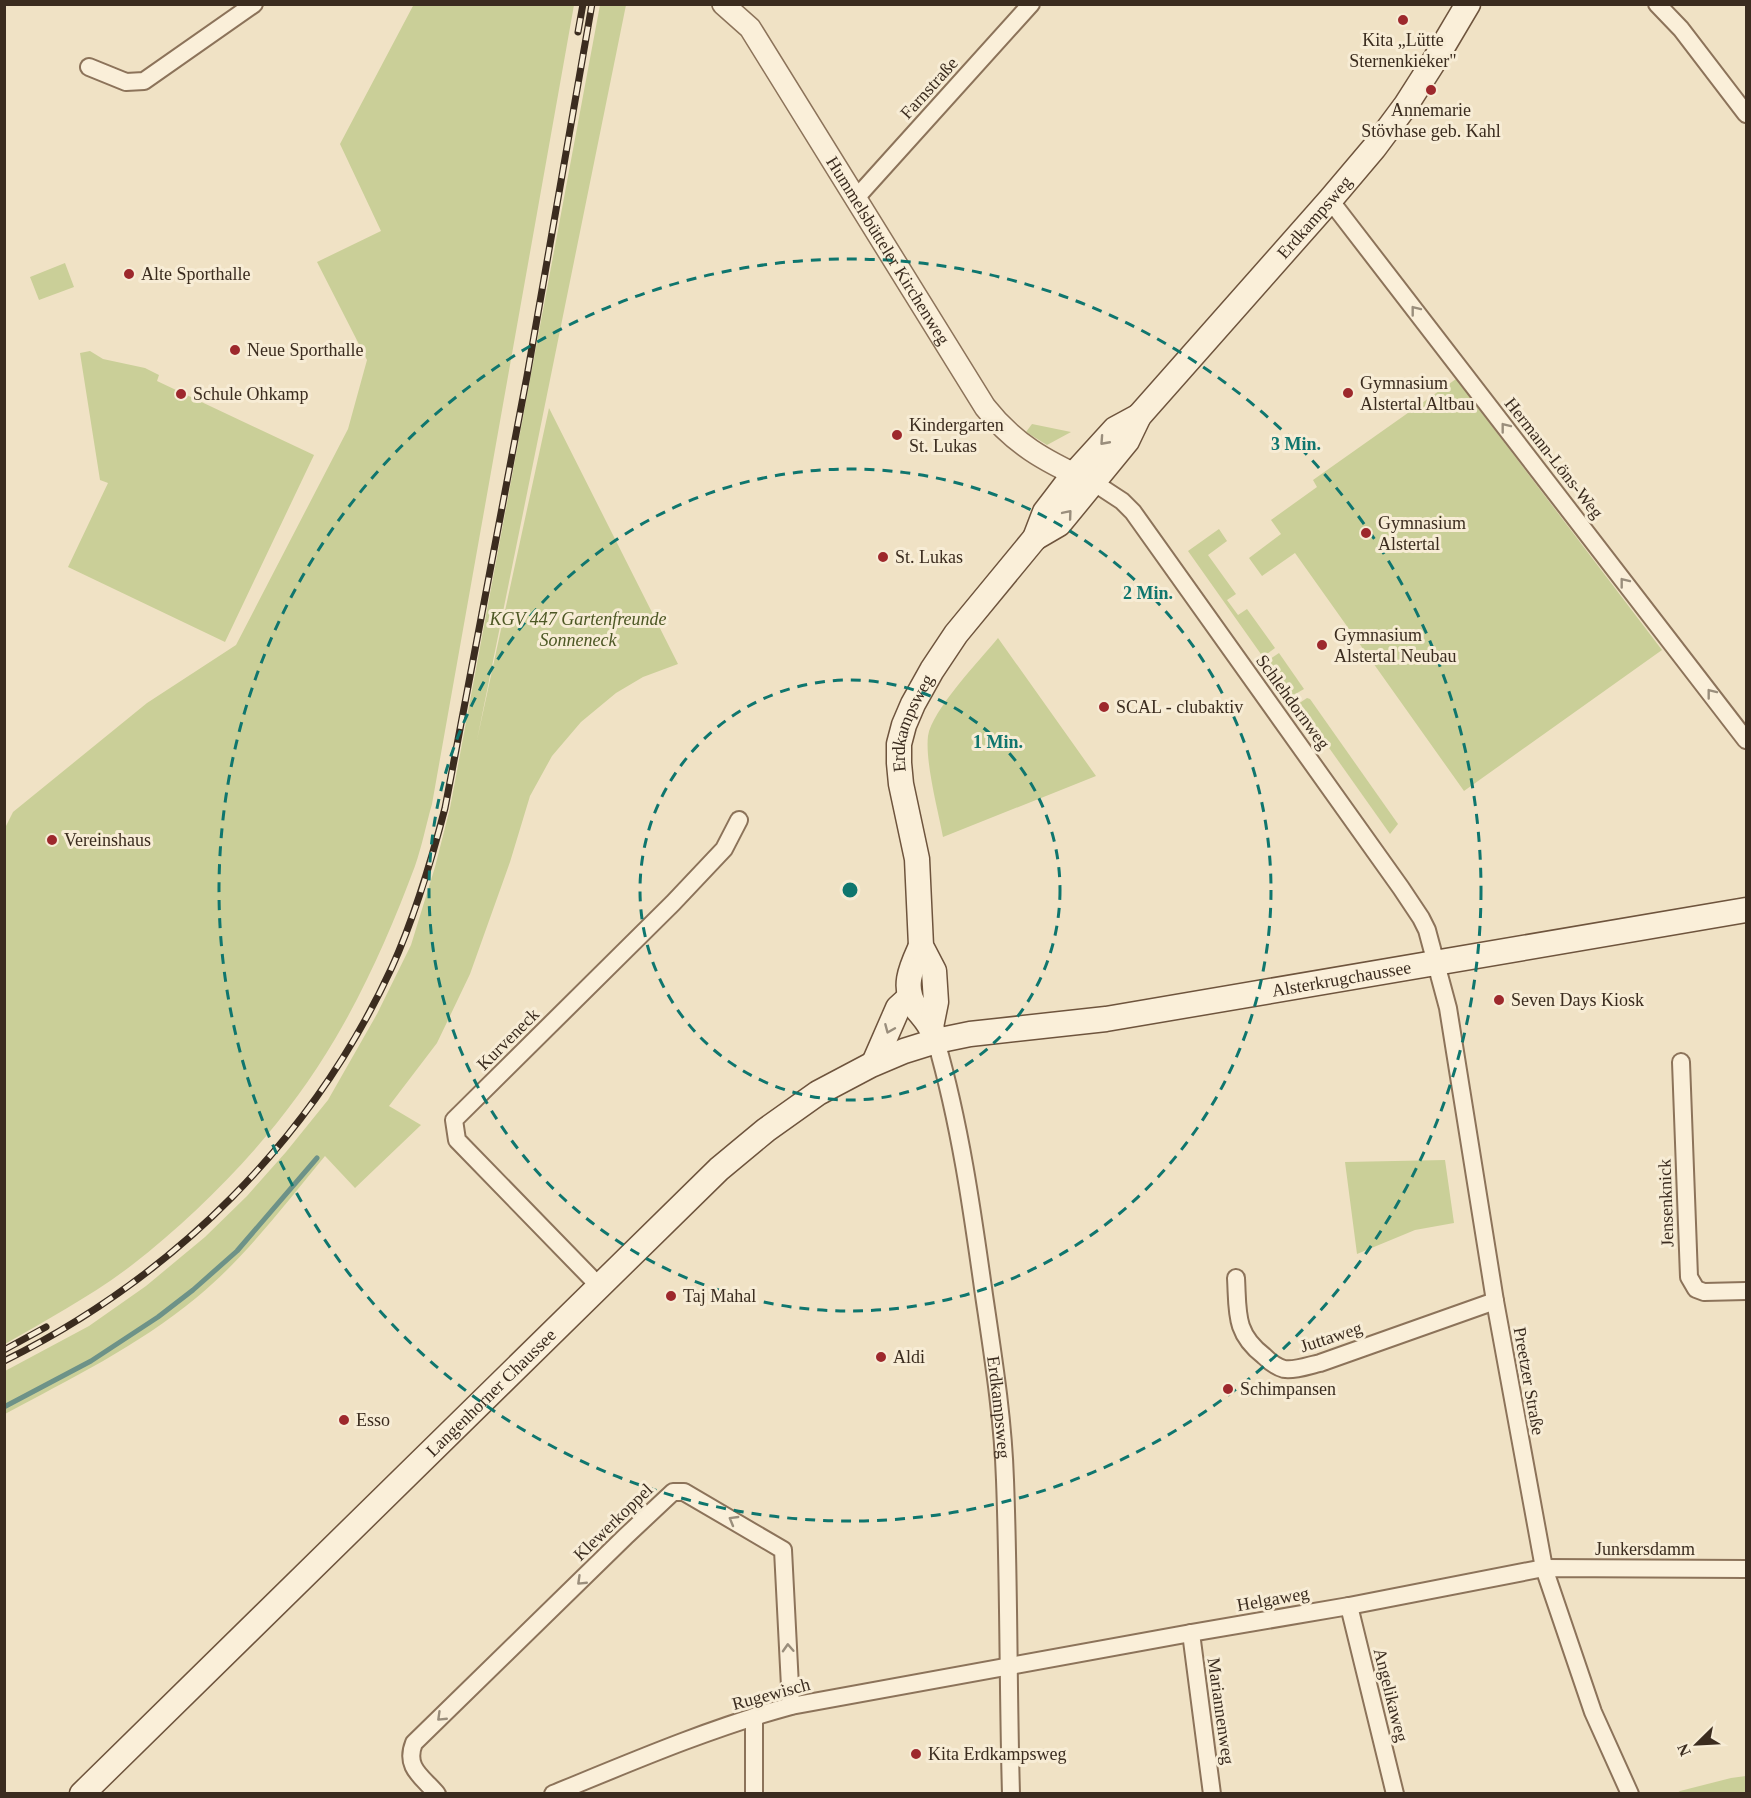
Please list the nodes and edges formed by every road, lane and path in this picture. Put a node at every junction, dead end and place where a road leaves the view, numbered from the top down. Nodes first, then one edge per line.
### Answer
1 (254, 4) edge
2 (723, 4) edge
3 (1031, 4) edge
4 (1468, 4) edge
5 (1657, 4) edge
6 (89, 68) dead end
7 (1746, 114) edge
8 (856, 198) junction
9 (1330, 200) junction
10 (1083, 478) junction
11 (1746, 740) edge
12 (739, 820) dead end
13 (1746, 910) edge
14 (921, 946) junction
15 (1437, 962) junction
16 (909, 998) junction
17 (933, 1034) junction
18 (1681, 1062) dead end
19 (874, 1063) junction
20 (1236, 1278) dead end
21 (599, 1286) junction
22 (1746, 1291) edge
23 (1495, 1301) junction
24 (1544, 1568) junction
25 (1746, 1569) edge
26 (1349, 1606) junction
27 (1191, 1633) junction
28 (1009, 1666) junction
29 (791, 1706) junction
30 (753, 1717) junction
31 (82, 1794) edge
32 (437, 1794) edge
33 (553, 1794) edge
34 (754, 1794) edge
35 (1011, 1794) edge
36 (1212, 1794) edge
37 (1395, 1794) edge
38 (1630, 1794) edge

1 - 6 street
2 - 8 street, Hummelsbütteler Kirchenweg
3 - 8 street, Farnstraße
4 - 9 main road, Erdkampsweg
5 - 7 street
8 - 10 street, Hummelsbütteler Kirchenweg
9 - 10 main road, Erdkampsweg
11 -> 9 street, Hermann-Löns-Weg
10 - 14 main road, Erdkampsweg
10 - 15 street, Schlehdornweg
12 - 21 street, Kurveneck
13 - 15 main road, Alsterkrugchaussee
14 - 16 main road, Erdkampsweg
14 - 17 main road, Erdkampsweg
15 - 17 main road, Alsterkrugchaussee
15 - 23 street, Preetzer Straße
16 - 17 main road, Erdkampsweg
16 -> 19 main road
17 - 19 main road, Langenhorner Chaussee
17 - 28 street, Erdkampsweg
18 - 22 street, Jensenknick
19 - 21 main road, Langenhorner Chaussee
20 - 23 street, Juttaweg
21 - 31 main road, Langenhorner Chaussee
23 - 24 street, Preetzer Straße
24 - 25 street, Junkersdamm
24 - 26 street, Helgaweg
24 - 38 street, Preetzer Straße
26 - 27 street, Helgaweg
26 - 37 street, Angelikaweg
27 - 28 street, Helgaweg
27 - 36 street, Mariannenweg
28 - 29 street, Rugewisch
28 - 35 street, Erdkampsweg
29 - 30 street, Rugewisch
29 -> 32 street, Klewerkoppel
30 - 33 street, Rugewisch
30 - 34 street

